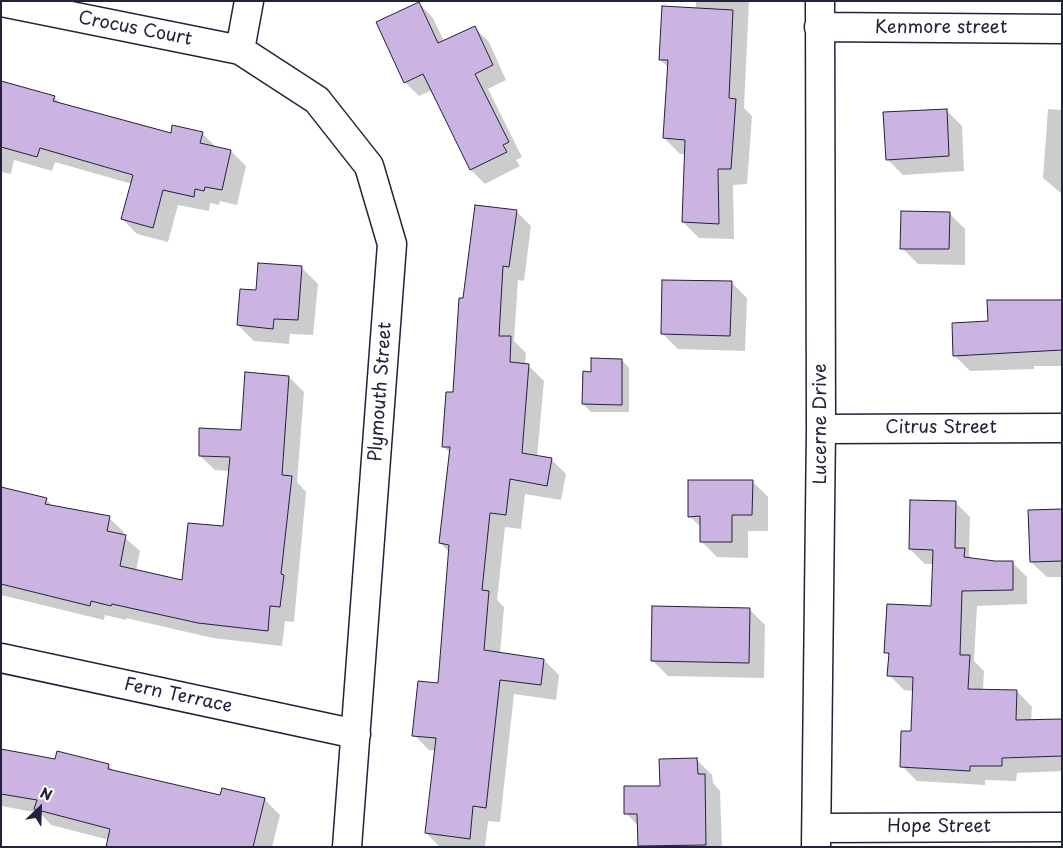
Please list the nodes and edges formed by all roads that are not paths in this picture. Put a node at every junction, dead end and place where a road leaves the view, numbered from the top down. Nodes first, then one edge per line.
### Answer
1 (249, 1) edge
2 (1, 2) edge
3 (820, 14) edge
4 (1062, 29) edge
5 (240, 50) junction
6 (1062, 428) edge
7 (821, 429) junction
8 (1, 658) edge
9 (356, 734) junction
10 (1062, 827) edge
11 (817, 837) edge
12 (347, 847) edge

1 - 5 street
2 - 5 street, Crocus Court
3 - 4 street, Kenmore street
3 - 7 street, Lucerne Drive
5 - 9 street, Plymouth Street
6 - 7 street, Citrus Street
7 - 11 street, Lucerne Drive
8 - 9 street, Fern Terrace
9 - 12 street, Plymouth Street
10 - 11 street, Hope Street

